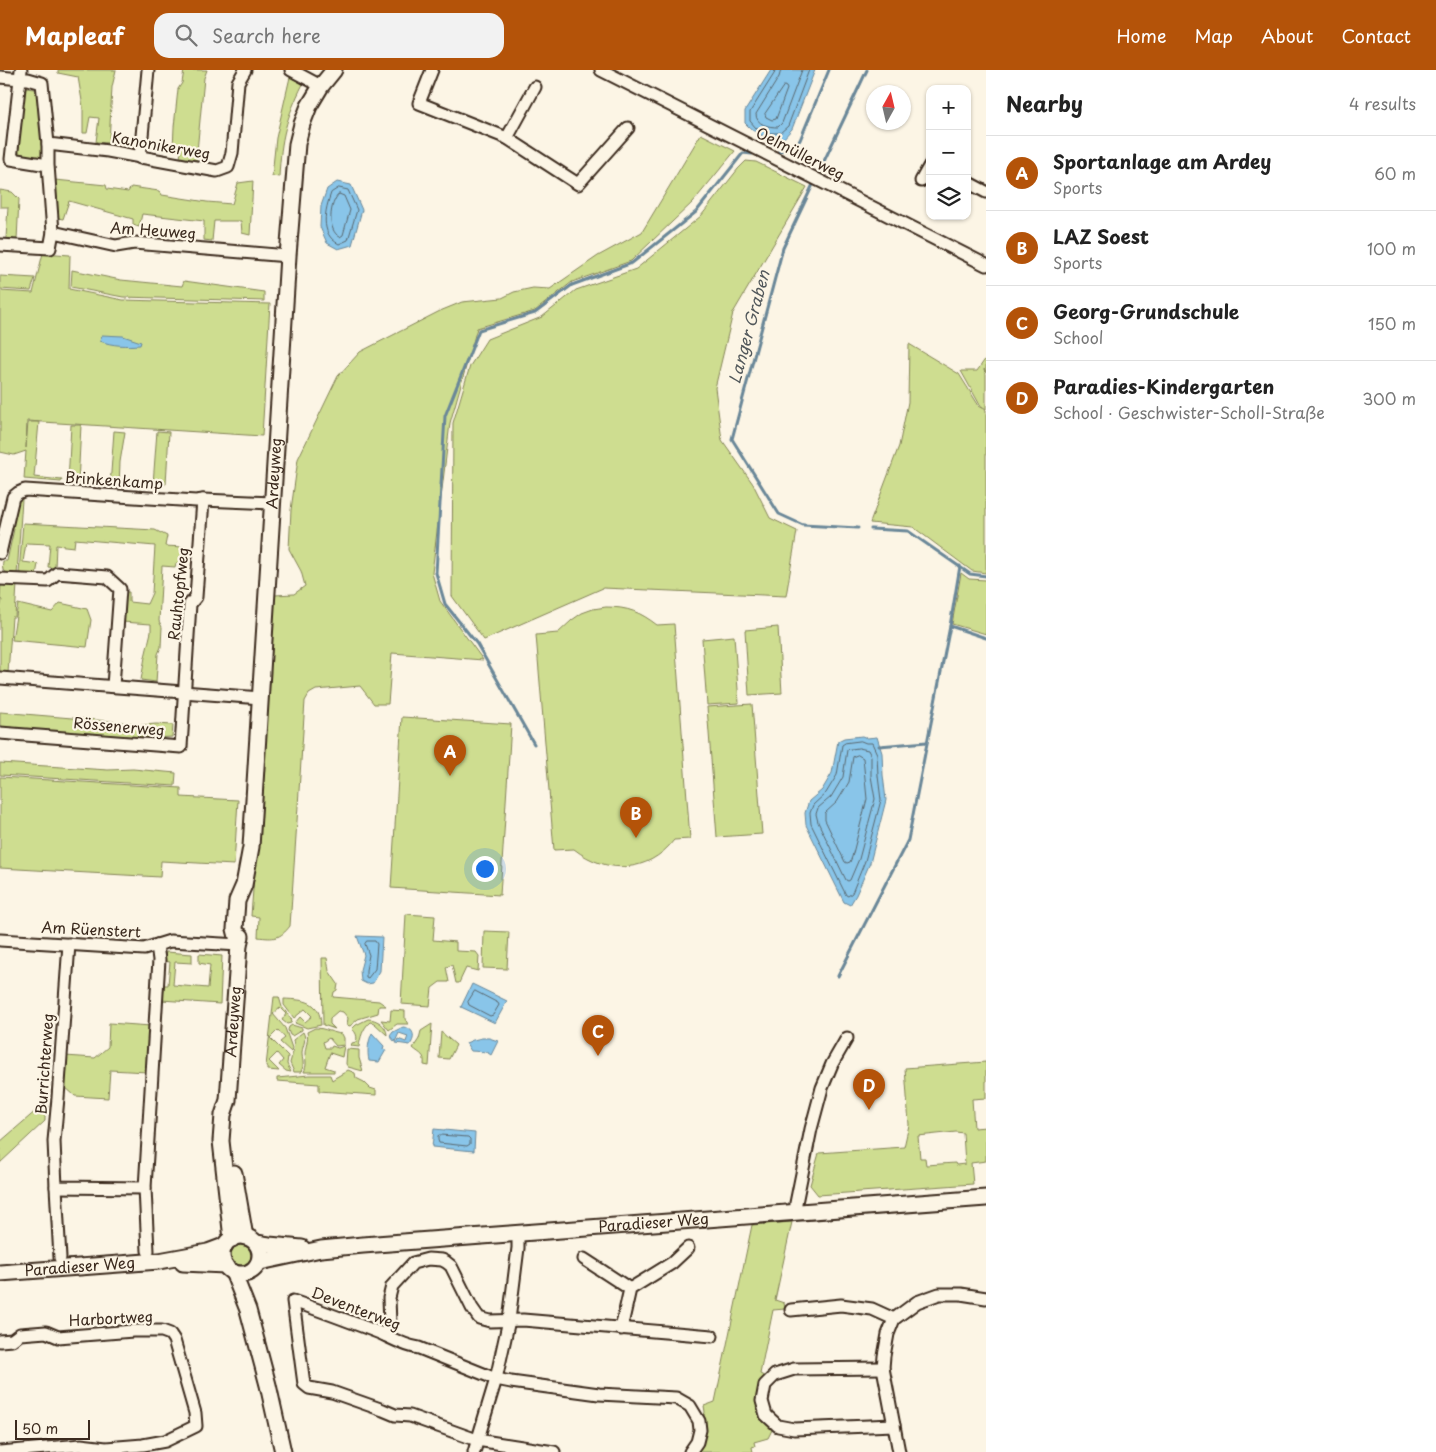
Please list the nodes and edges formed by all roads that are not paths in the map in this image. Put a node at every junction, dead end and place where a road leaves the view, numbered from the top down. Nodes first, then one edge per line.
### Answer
1 (148, 70) edge
2 (245, 70) edge
3 (291, 70) edge
4 (334, 70) edge
5 (432, 70) edge
6 (601, 70) edge
7 (20, 74) edge
8 (0, 77) edge
9 (320, 86) junction
10 (535, 87) dead end
11 (628, 128) dead end
12 (506, 138) junction
13 (48, 144) junction
14 (140, 158) junction
15 (5, 159) edge
16 (48, 165) junction
17 (926, 172) edge
18 (921, 181) dead end
19 (971, 184) edge
20 (986, 192) edge
21 (53, 232) junction
22 (0, 245) edge
23 (288, 256) junction
24 (986, 265) edge
25 (203, 500) junction
26 (274, 503) junction
27 (4, 519) edge
28 (0, 553) edge
29 (0, 579) edge
30 (0, 678) edge
31 (113, 686) junction
32 (185, 692) junction
33 (261, 698) junction
34 (0, 733) edge
35 (0, 940) edge
36 (69, 944) junction
37 (157, 945) junction
38 (239, 945) junction
39 (847, 1038) dead end
40 (56, 1187) junction
41 (146, 1188) junction
42 (986, 1198) edge
43 (796, 1212) junction
44 (518, 1232) junction
45 (239, 1241) junction
46 (688, 1248) dead end
47 (321, 1249) junction
48 (154, 1256) junction
49 (60, 1258) dead end
50 (584, 1259) dead end
51 (257, 1266) junction
52 (229, 1269) junction
53 (0, 1273) edge
54 (630, 1289) junction
55 (986, 1298) edge
56 (248, 1310) junction
57 (791, 1310) dead end
58 (894, 1319) junction
59 (509, 1320) junction
60 (621, 1329) junction
61 (385, 1336) junction
62 (712, 1336) dead end
63 (0, 1341) edge
64 (883, 1368) junction
65 (496, 1379) junction
66 (894, 1425) junction
67 (476, 1446) edge
68 (0, 1452) edge
69 (283, 1452) edge
70 (554, 1452) edge
71 (690, 1452) edge
72 (899, 1452) edge

1 - 14 street
2 - 14 street, Kanonikerweg
3 - 9 street
4 - 9 main road, Ardeyweg
5 - 12 street
6 - 24 street, Oelmüllerweg
7 - 8 street
7 - 13 street
7 - 15 street
9 - 23 main road, Ardeyweg
10 - 12 street
11 - 12 street
13 - 14 street, Kanonikerweg
13 - 16 street
15 - 16 street
16 - 21 street
17 - 18 street
19 - 20 street
21 - 22 street
21 - 23 street, Am Heuweg
23 - 26 main road, Ardeyweg
25 - 26 street, Brinkenkamp
25 - 27 street, Brinkenkamp
25 - 32 street, Rauhtopfweg
26 - 33 main road, Ardeyweg
27 - 28 street, Brinkenkamp
29 - 31 street
30 - 31 street
31 - 32 street
32 - 33 street
32 - 34 street, Rössenerweg
33 - 38 main road, Ardeyweg
35 - 36 street, Am Rüenstert
36 - 37 street, Am Rüenstert
36 - 40 street, Burrichterweg
37 - 38 street, Am Rüenstert
37 - 41 street
38 - 45 main road, Ardeyweg
39 - 43 street
40 - 41 street
40 - 49 street, Burrichterweg
41 - 48 street
42 - 43 main road, Paradieser Weg
43 - 44 main road, Paradieser Weg
44 - 47 main road, Paradieser Weg
44 - 59 street
45 - 47 main road, Paradieser Weg
45 - 48 main road, Paradieser Weg
45 - 51 main road
45 - 52 main road
46 - 54 street
47 - 51 main road, Paradieser Weg
48 - 52 main road, Paradieser Weg
48 - 53 main road, Paradieser Weg
50 - 54 street
51 - 52 main road, Paradieser Weg
51 - 56 main road
52 - 56 main road
54 - 60 street
55 - 58 street
56 - 69 main road
57 - 58 street
58 - 64 street
59 - 60 street
59 - 61 street
59 - 65 street
60 - 62 street
61 - 65 street, Deventerweg
61 - 67 street, Deventerweg
63 - 68 street, Harbortweg
64 - 66 street
64 - 66 street
65 - 67 street
65 - 71 street, Deventerweg
66 - 72 street
67 - 70 street, Deventerweg

